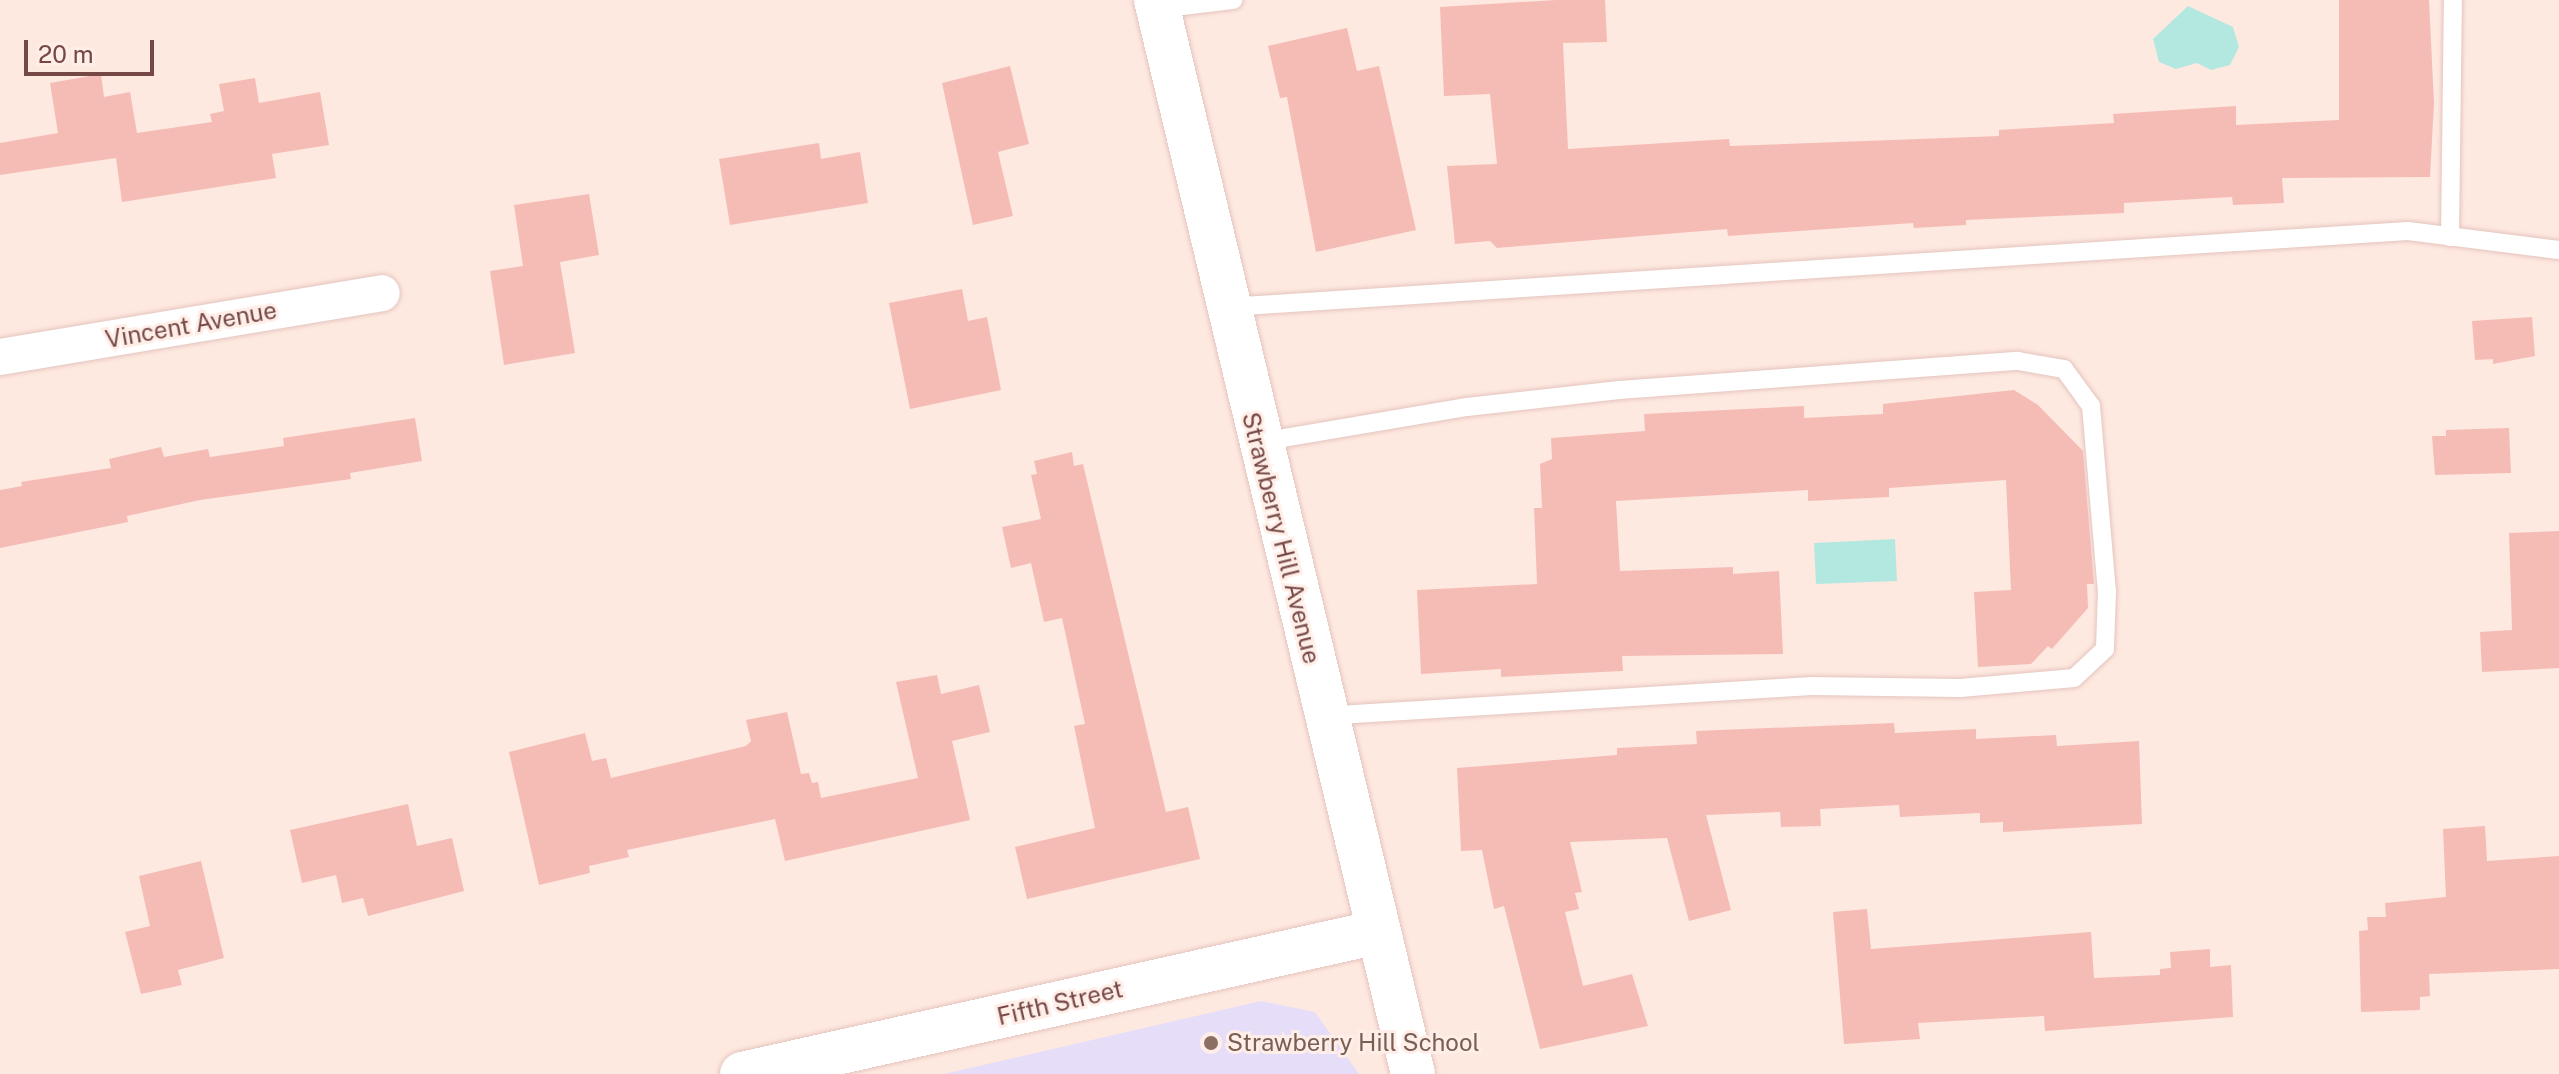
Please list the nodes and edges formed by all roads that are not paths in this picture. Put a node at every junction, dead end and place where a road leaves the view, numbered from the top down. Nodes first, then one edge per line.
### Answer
1 (1233, 0) edge
2 (2453, 0) edge
3 (1157, 4) edge
4 (2450, 237) junction
5 (2559, 250) edge
6 (382, 293) dead end
7 (1226, 307) junction
8 (0, 357) edge
9 (1258, 443) junction
10 (1324, 716) junction
11 (1378, 932) junction
12 (742, 1074) edge
13 (1413, 1074) edge

1 - 3 lane
2 - 4 lane
3 - 7 main road, Strawberry Hill Avenue
4 - 5 lane
4 - 7 lane
6 - 8 street, Vincent Avenue
7 - 9 main road, Strawberry Hill Avenue
9 - 10 main road, Strawberry Hill Avenue
9 - 10 lane
10 - 11 main road, Strawberry Hill Avenue
11 - 12 main road, Fifth Street
11 - 13 main road, Strawberry Hill Avenue

